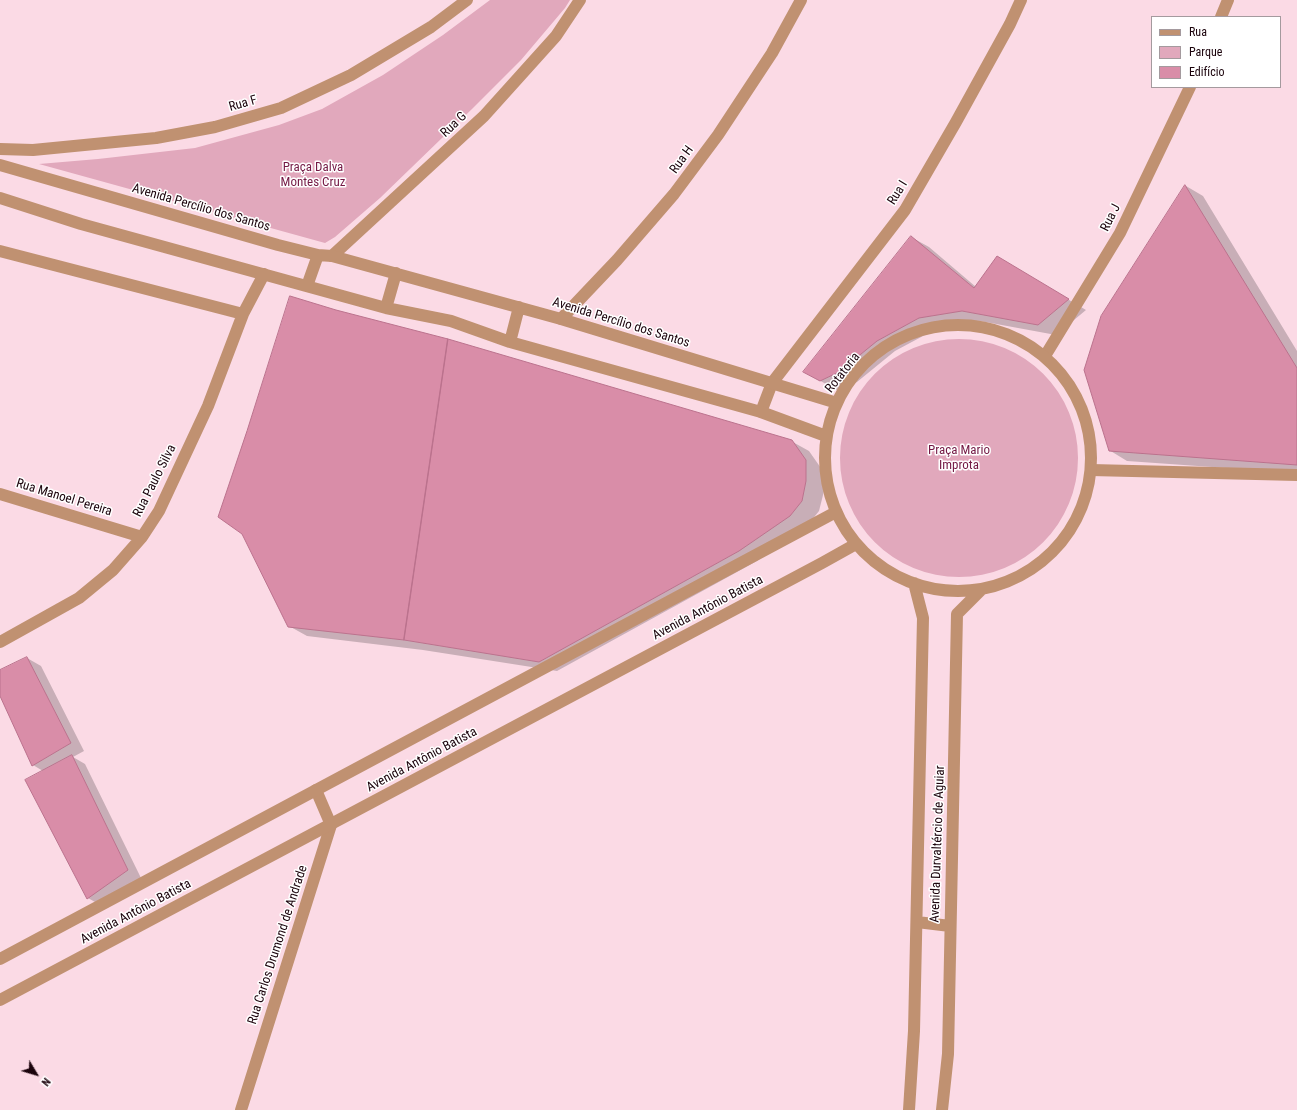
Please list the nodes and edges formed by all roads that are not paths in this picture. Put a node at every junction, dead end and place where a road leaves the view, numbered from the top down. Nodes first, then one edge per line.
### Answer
1 (467, 0) edge
2 (580, 0) edge
3 (801, 0) edge
4 (1021, 0) edge
5 (1228, 0) edge
6 (1221, 16) edge
7 (1190, 88) edge
8 (0, 149) edge
9 (0, 165) edge
10 (0, 198) edge
11 (0, 251) edge
12 (318, 255) junction
13 (332, 256) junction
14 (264, 274) junction
15 (396, 274) junction
16 (306, 286) junction
17 (519, 307) junction
18 (386, 308) junction
19 (243, 314) junction
20 (561, 318) junction
21 (510, 342) junction
22 (1045, 356) junction
23 (772, 383) junction
24 (837, 403) junction
25 (761, 412) junction
26 (826, 436) junction
27 (1091, 470) junction
28 (1297, 475) edge
29 (0, 494) edge
30 (836, 512) junction
31 (142, 537) junction
32 (856, 544) junction
33 (914, 583) junction
34 (982, 590) junction
35 (0, 642) edge
36 (316, 790) junction
37 (331, 825) junction
38 (917, 922) junction
39 (950, 926) junction
40 (0, 959) edge
41 (0, 1000) edge
42 (241, 1110) edge
43 (909, 1110) edge
44 (942, 1110) edge

1 - 8 street, Rua F
2 - 13 street, Rua G
3 - 20 street, Rua H
4 - 23 street, Rua I
5 - 6 street
7 - 22 street, Rua J
9 - 12 street, Avenida Percílio dos Santos
10 - 14 street
11 - 19 street
12 - 13 street, Avenida Percílio dos Santos
12 - 16 street
13 - 15 street, Avenida Percílio dos Santos
14 - 16 street
14 - 19 street, Rua Paulo Silva
15 - 17 street, Avenida Percílio dos Santos
15 - 18 street
16 - 18 street
17 - 20 street, Avenida Percílio dos Santos
17 - 21 street
18 - 21 street
19 - 31 street, Rua Paulo Silva
20 - 23 street, Avenida Percílio dos Santos
21 - 25 street
22 - 24 street, Rotatoria
22 - 27 street, Rotatoria
23 - 24 street, Avenida Percílio dos Santos
23 - 25 street, Rua I
24 - 26 street, Rotatoria
25 - 26 street
26 - 30 street, Rotatoria
27 - 28 street
27 - 34 street, Rotatoria
29 - 31 street, Rua Manoel Pereira
30 - 32 street, Rotatoria
30 - 36 street, Avenida Antônio Batista
31 - 35 street, Rua Paulo Silva
32 - 33 street, Rotatoria
32 - 37 street, Avenida Antônio Batista
33 - 34 street, Rotatoria
33 - 38 street, Avenida Durvaltércio de Aguiar
34 - 39 street, Avenida Durvaltércio de Aguiar
36 - 37 street
36 - 40 street, Avenida Antônio Batista
37 - 41 street, Avenida Antônio Batista
37 - 42 street, Rua Carlos Drumond de Andrade
38 - 39 street
38 - 43 street, Avenida Durvaltércio de Aguiar
39 - 44 street, Avenida Durvaltércio de Aguiar

